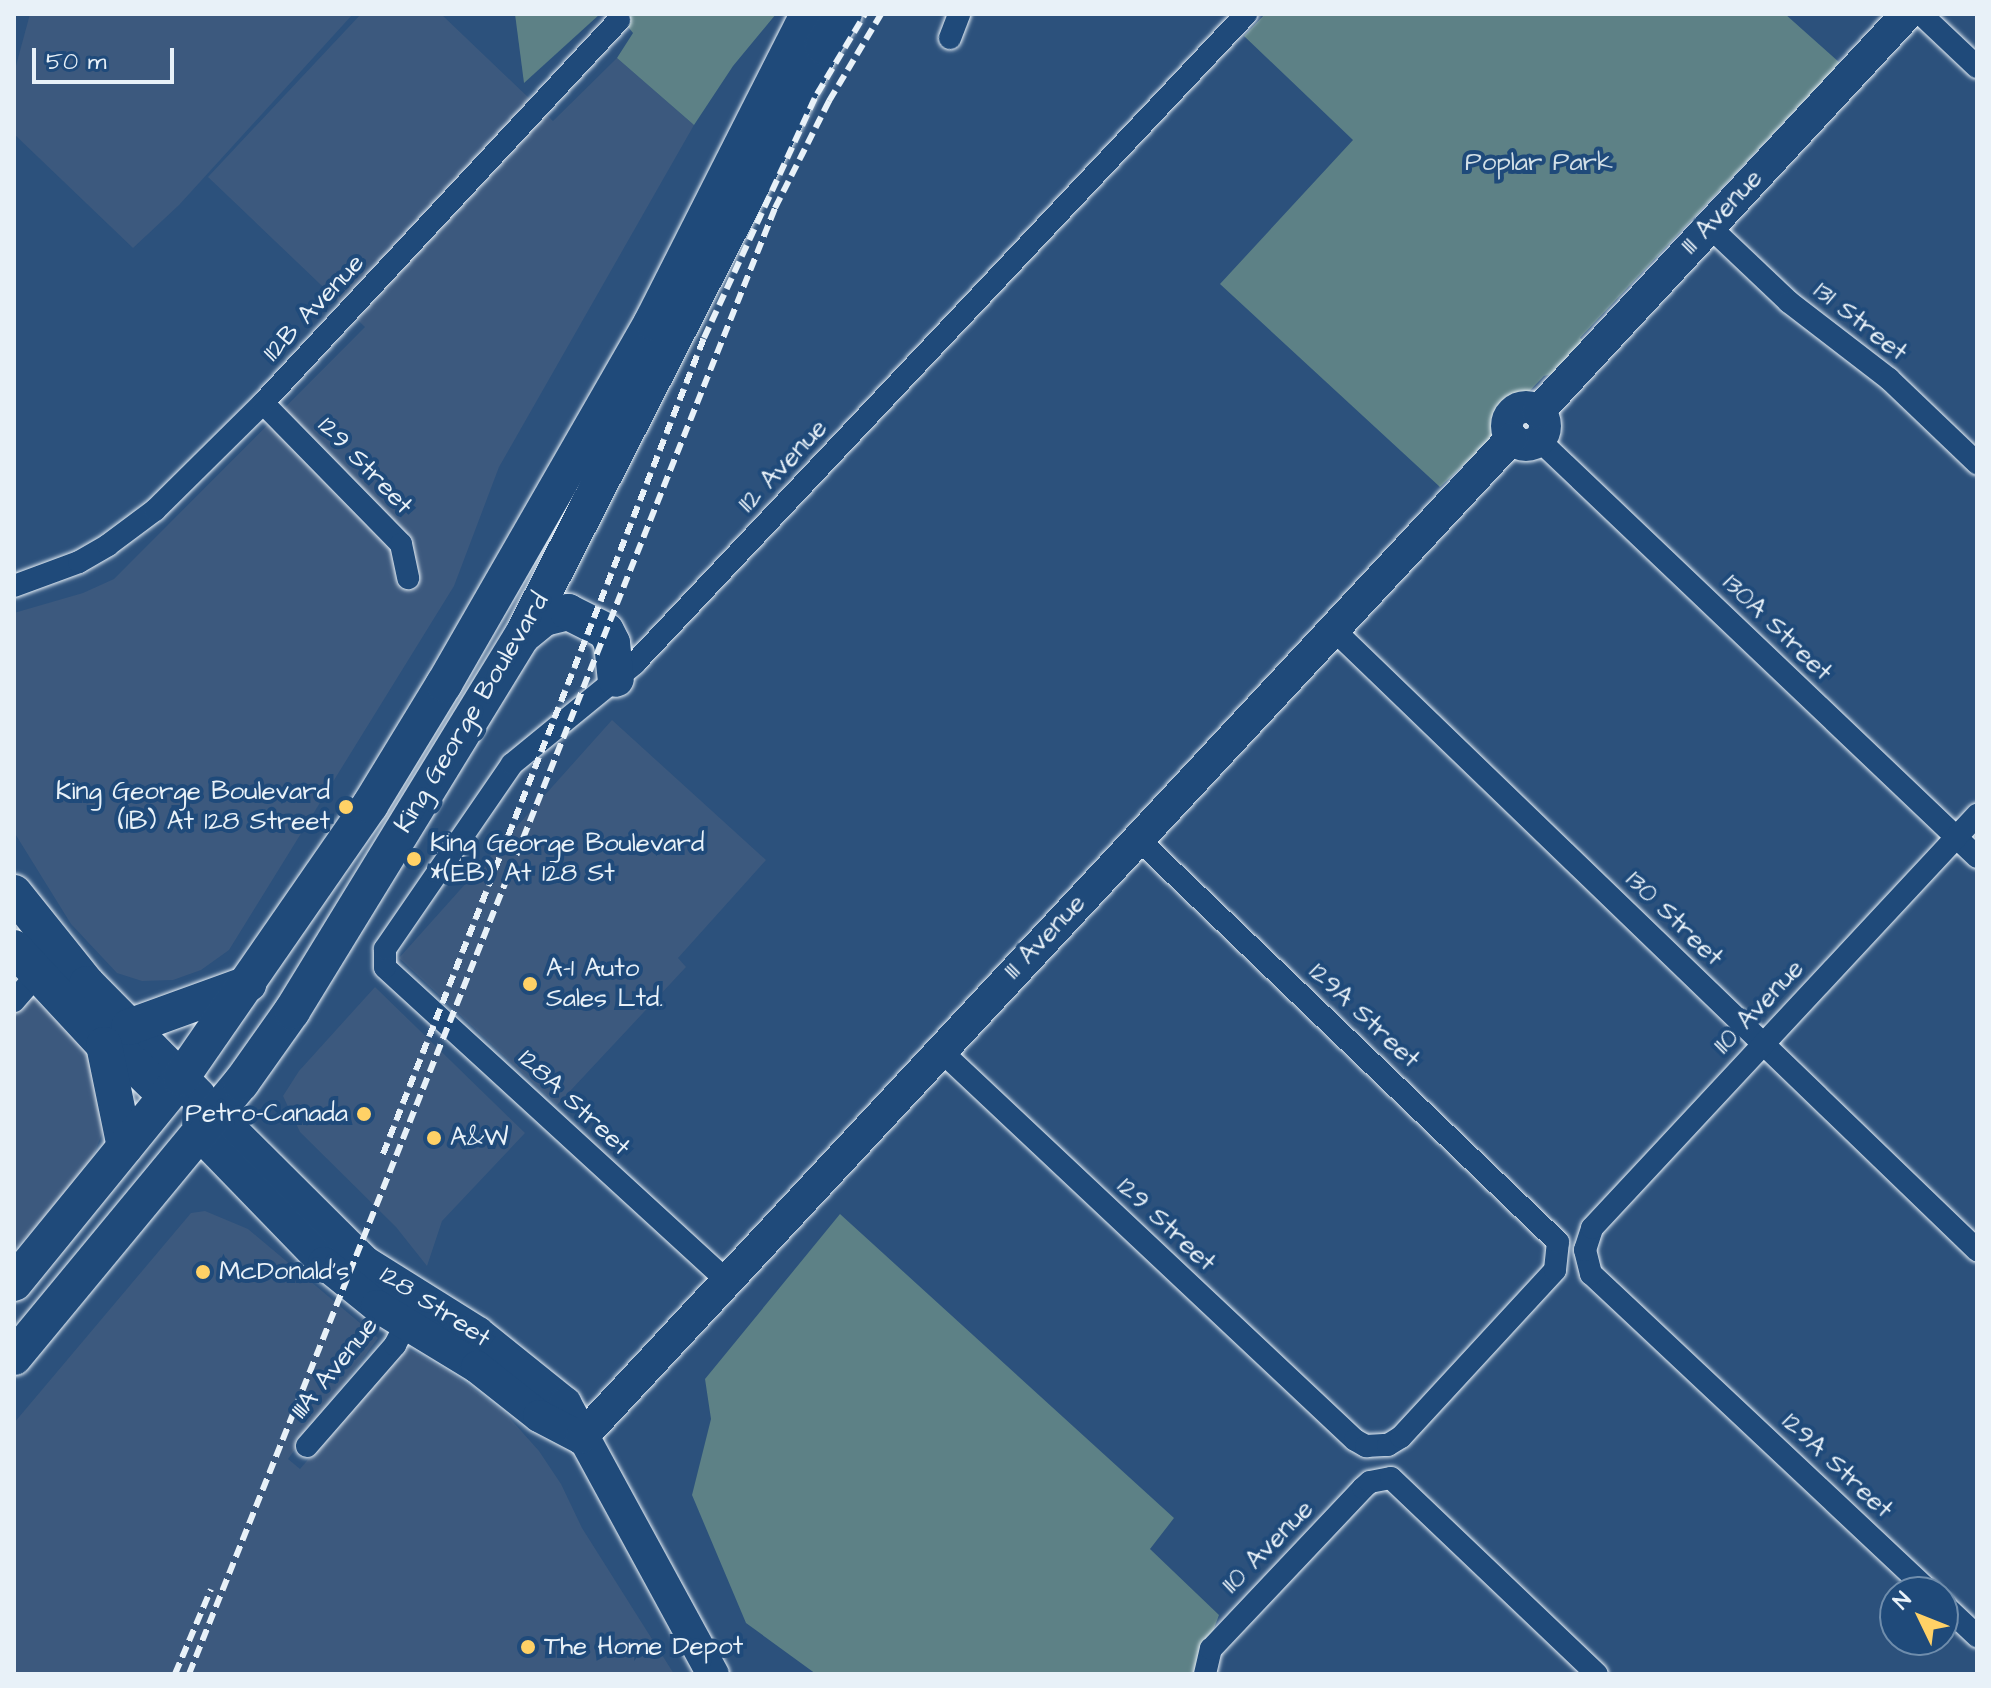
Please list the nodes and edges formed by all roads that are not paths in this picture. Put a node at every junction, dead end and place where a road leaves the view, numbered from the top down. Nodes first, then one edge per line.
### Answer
1 (808, 14) edge
2 (844, 14) edge
3 (959, 14) edge
4 (1246, 14) edge
5 (1907, 14) edge
6 (1921, 14) edge
7 (619, 20) dead end
8 (950, 38) dead end
9 (1977, 67) edge
10 (1709, 226) junction
11 (263, 403) junction
12 (1530, 430) junction
13 (1977, 463) edge
14 (408, 578) dead end
15 (14, 586) edge
16 (1333, 629) junction
17 (522, 636) junction
18 (616, 679) junction
19 (1977, 815) edge
20 (1956, 837) junction
21 (1137, 838) junction
22 (1977, 857) edge
23 (14, 893) edge
24 (14, 948) edge
25 (385, 967) joint
26 (248, 984) junction
27 (26, 988) edge
28 (116, 1036) junction
29 (1763, 1043) junction
30 (940, 1050) junction
31 (174, 1087) junction
32 (207, 1124) junction
33 (125, 1147) junction
34 (1586, 1240) joint
35 (1977, 1250) edge
36 (725, 1279) junction
37 (14, 1283) edge
38 (405, 1325) junction
39 (14, 1357) edge
40 (581, 1438) junction
41 (1355, 1440) joint
42 (307, 1446) dead end
43 (1913, 1576) edge
44 (1959, 1619) edge
45 (1977, 1636) edge
46 (713, 1674) edge
47 (1205, 1674) edge
48 (1597, 1674) edge

1 - 26 main road, King George Boulevard
2 - 17 main road, King George Boulevard
3 - 8 street
4 - 18 street, 112 Avenue
5 - 10 street, 111 Avenue
6 - 9 street
7 - 11 street, 112B Avenue
10 - 12 street, 111 Avenue
10 - 13 street, 131 Street
11 - 14 street, 129 Street
11 - 15 street, 112B Avenue
12 - 16 street, 111 Avenue
12 - 20 street, 130A Street
16 - 21 street, 111 Avenue
16 - 29 street, 130 Street
17 - 18 main road
17 - 32 main road, King George Boulevard
18 - 25 street, 112 Avenue
19 - 20 street, 110 Avenue
20 - 22 street, 130A Street
20 - 29 street, 110 Avenue
21 - 30 street, 111 Avenue
21 - 41 street, 129A Street
23 - 28 main road
24 - 27 main road
25 - 36 street, 128A Street
26 - 28 main road
26 - 31 main road, King George Boulevard
27 - 28 main road
28 - 31 main road, 128 Street
28 - 33 main road
29 - 34 street, 110 Avenue
29 - 35 street, 130 Street
30 - 36 street, 111 Avenue
30 - 41 street, 129 Street
31 - 32 main road, 128 Street
31 - 33 main road, King George Boulevard
32 - 38 street, 128 Street
32 - 39 main road, King George Boulevard
32 - 40 street, 128 Street
33 - 37 main road, King George Boulevard
34 - 43 street, 129A Street
36 - 40 street, 111 Avenue
38 - 40 street, 128 Street
38 - 42 street, 111A Avenue
40 - 46 street, 128 Street
44 - 45 street
47 - 48 street, 110 Avenue

